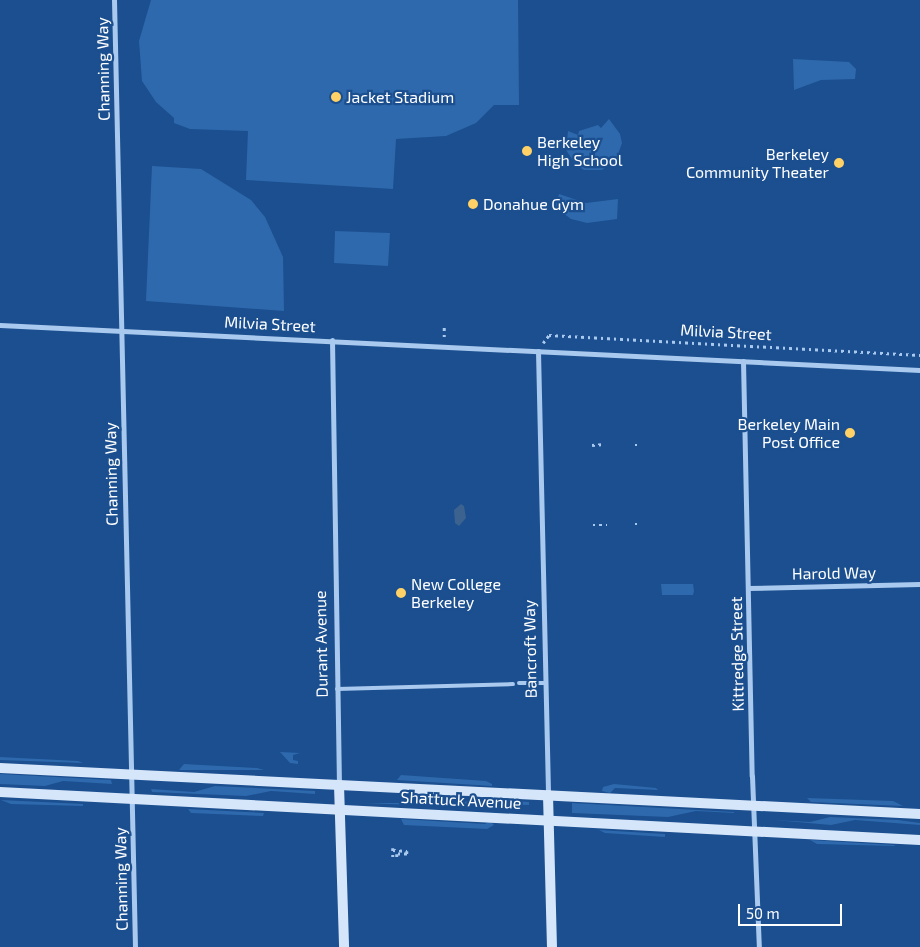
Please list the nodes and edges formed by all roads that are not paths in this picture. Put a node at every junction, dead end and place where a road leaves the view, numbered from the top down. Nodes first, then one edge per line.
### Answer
1 (114, 0) edge
2 (0, 325) edge
3 (121, 330) junction
4 (332, 340) junction
5 (538, 350) junction
6 (743, 361) junction
7 (920, 370) edge
8 (920, 584) edge
9 (748, 588) junction
10 (545, 682) junction
11 (519, 683) dead end
12 (513, 684) dead end
13 (337, 689) junction
14 (0, 768) edge
15 (131, 774) junction
16 (339, 785) junction
17 (0, 792) edge
18 (548, 795) junction
19 (132, 798) junction
20 (754, 806) junction
21 (340, 808) junction
22 (920, 814) edge
23 (549, 820) junction
24 (756, 830) junction
25 (920, 840) edge
26 (135, 947) edge
27 (344, 947) edge
28 (552, 947) edge
29 (759, 947) edge

1 - 3 street, Channing Way
2 - 3 street, Milvia Street
3 - 4 street, Milvia Street
3 - 15 street, Channing Way
4 - 5 street, Milvia Street
4 - 13 street, Durant Avenue
5 - 6 street, Milvia Street
5 - 10 street, Bancroft Way
6 - 7 street, Milvia Street
6 - 9 street, Kittredge Street
8 - 9 street, Harold Way
9 - 20 street, Kittredge Street
10 - 11 lane
10 - 18 street, Bancroft Way
12 - 13 lane
13 - 16 street, Durant Avenue
14 - 15 main road, Shattuck Avenue
15 - 16 main road, Shattuck Avenue
15 - 19 street, Channing Way
16 - 18 main road, Shattuck Avenue
16 - 21 main road, Durant Avenue
17 - 19 main road, Shattuck Avenue
18 - 20 main road, Shattuck Avenue
18 - 23 main road, Bancroft Way
19 - 21 main road, Shattuck Avenue
19 - 26 street, Channing Way
20 - 22 main road, Shattuck Avenue
20 - 24 street, Kittredge Street
21 - 23 main road, Shattuck Avenue
21 - 27 main road, Durant Avenue
23 - 24 main road, Shattuck Avenue
23 - 28 main road, Bancroft Way
24 - 25 main road, Shattuck Avenue
24 - 29 street, Kittredge Street

